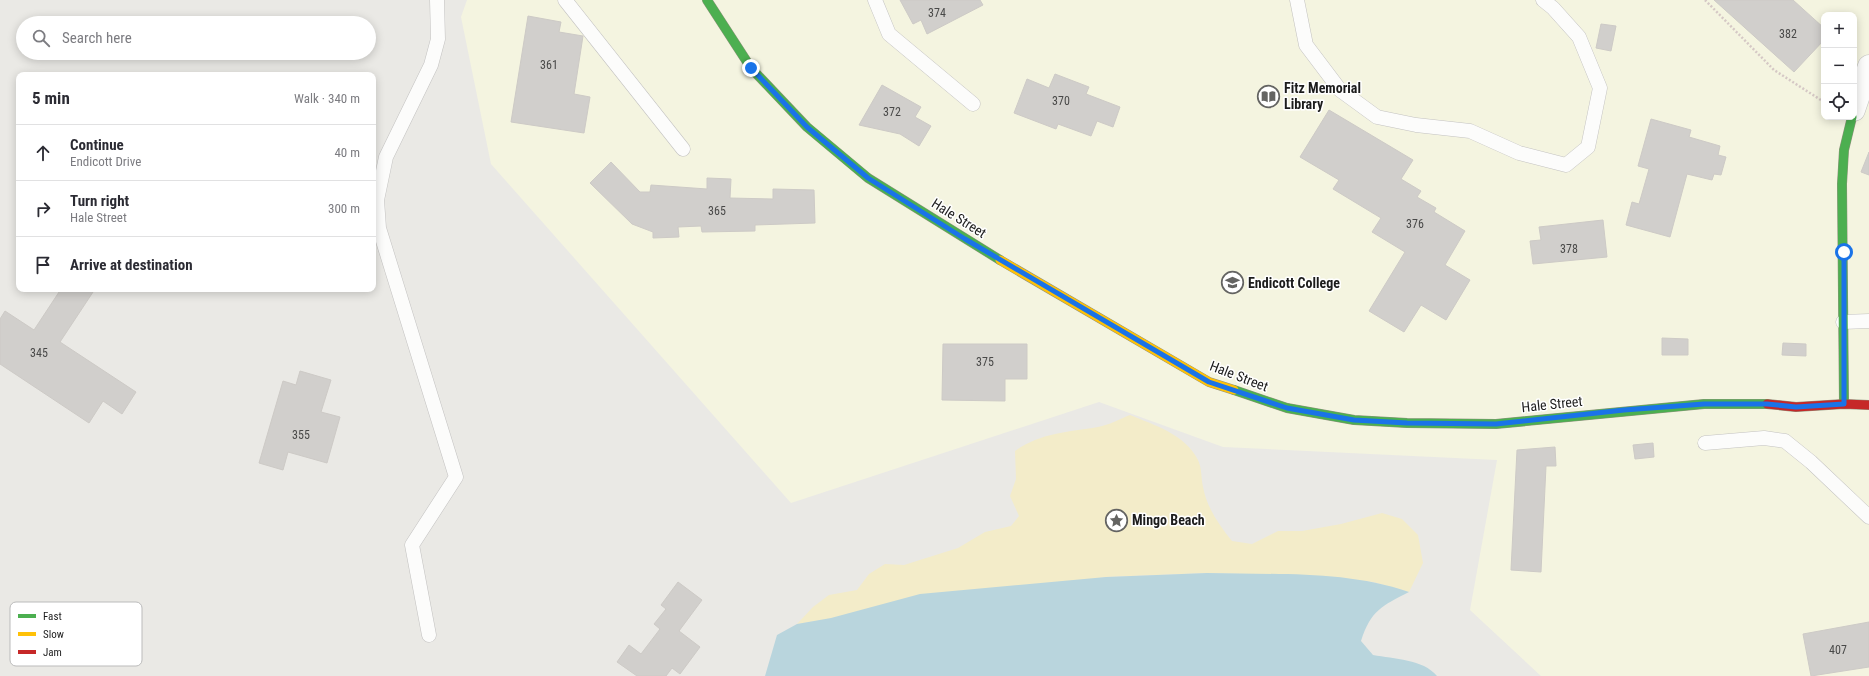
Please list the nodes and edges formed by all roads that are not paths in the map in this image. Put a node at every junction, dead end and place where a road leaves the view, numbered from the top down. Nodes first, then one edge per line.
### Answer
1 (437, 0) edge
2 (565, 0) edge
3 (707, 0) edge
4 (875, 0) edge
5 (1297, 0) edge
6 (1543, 0) edge
7 (1868, 73) edge
8 (1857, 102) edge
9 (972, 104) dead end
10 (1851, 120) edge
11 (683, 149) dead end
12 (1869, 321) edge
13 (1843, 322) junction
14 (1844, 404) junction
15 (1869, 405) edge
16 (1705, 442) dead end
17 (1869, 517) edge
18 (429, 635) dead end

1 - 18 lane
2 - 11 lane
3 - 14 main road, Hale Street
4 - 9 lane
5 - 6 lane
7 - 8 street
10 - 13 main road
12 - 13 lane
13 - 14 main road
14 - 15 main road, Hale Street
16 - 17 lane

